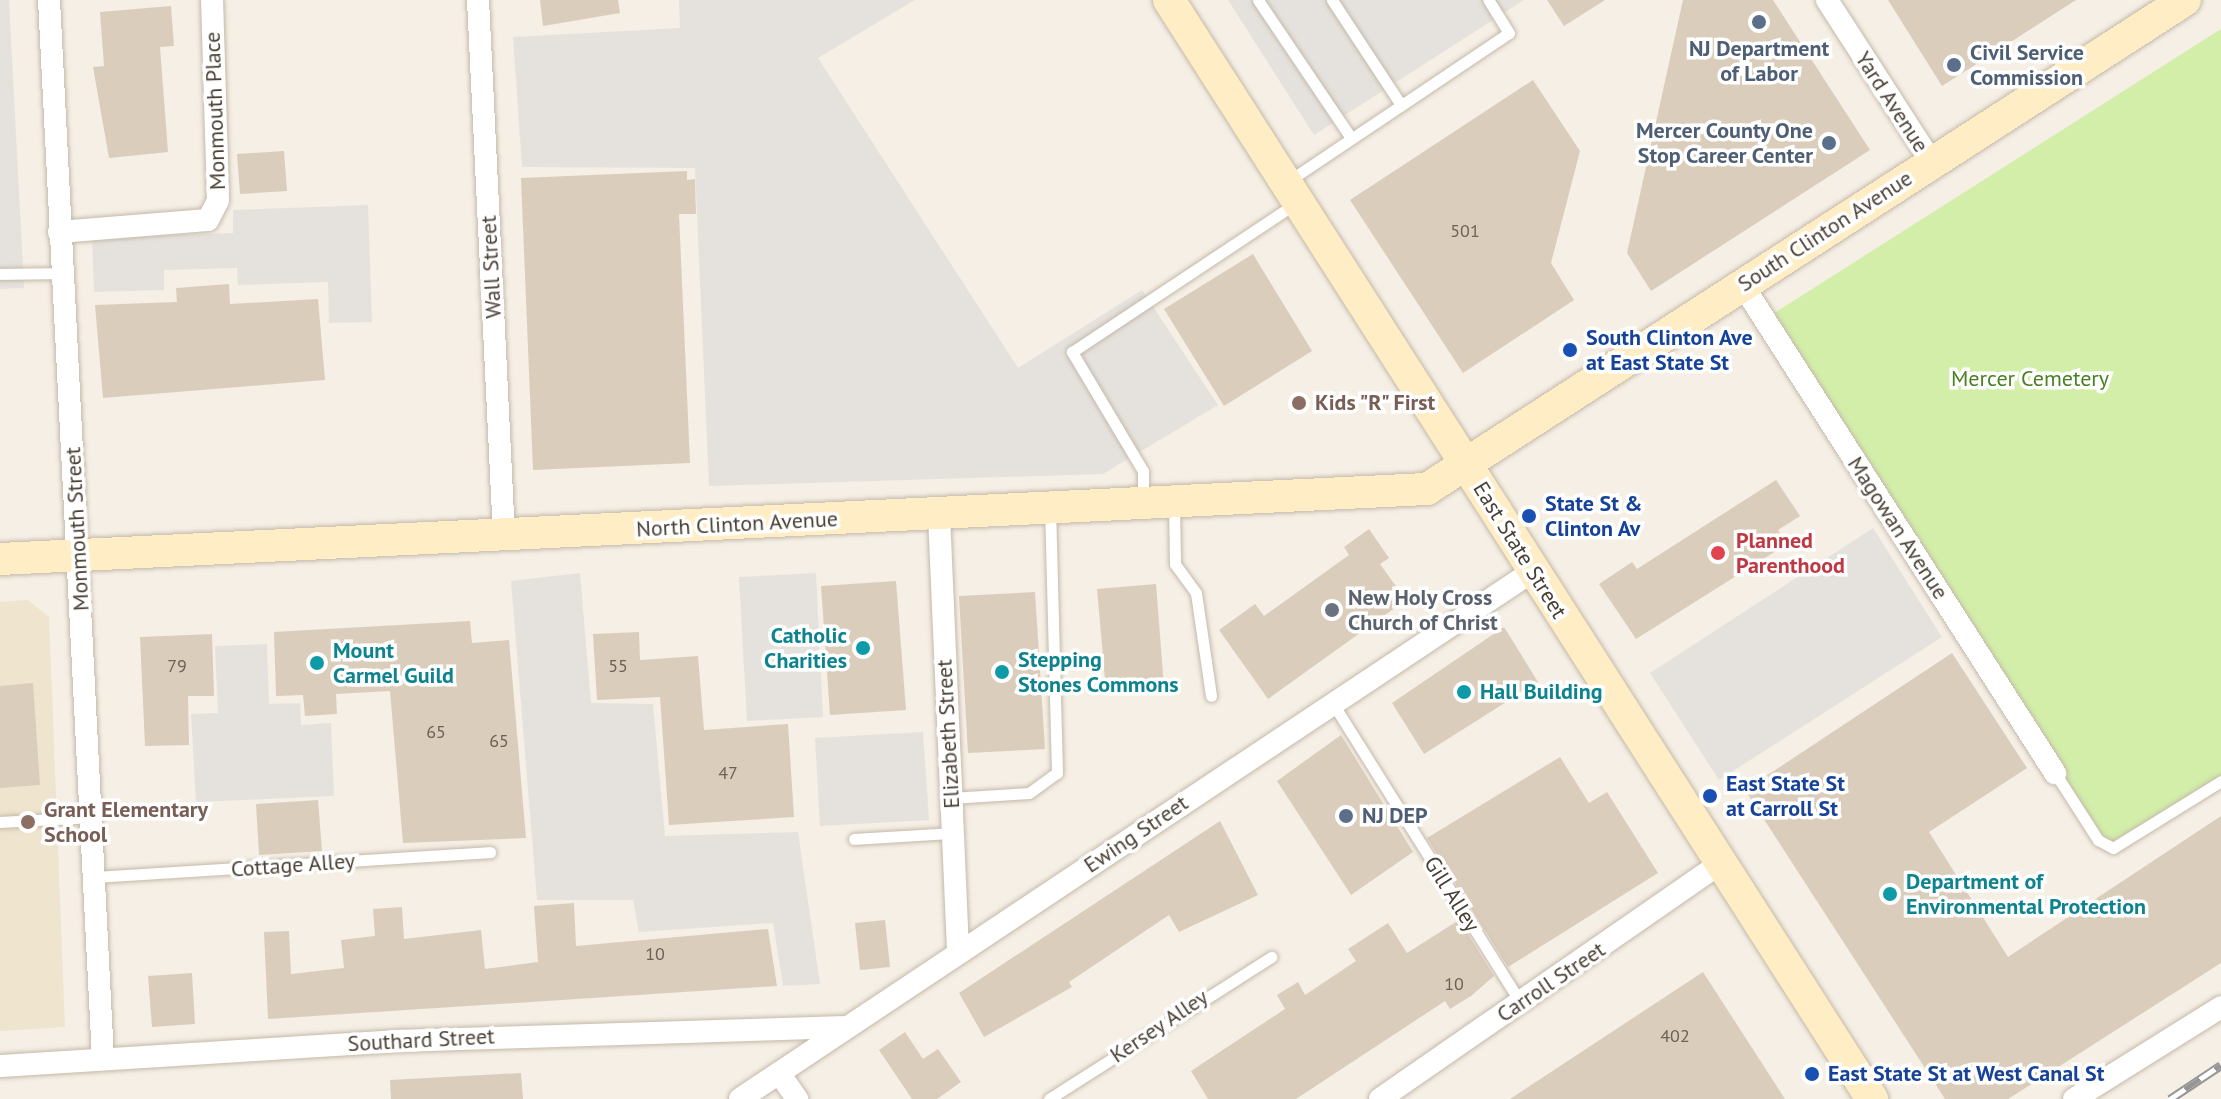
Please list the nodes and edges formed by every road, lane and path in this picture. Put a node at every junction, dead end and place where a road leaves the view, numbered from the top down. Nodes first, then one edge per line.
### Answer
1 (49, 0) edge
2 (212, 0) edge
3 (478, 0) edge
4 (1169, 0) edge
5 (1258, 0) edge
6 (1332, 0) edge
7 (1488, 0) edge
8 (1827, 0) edge
9 (2185, 0) edge
10 (1401, 105) junction
11 (1351, 138) junction
12 (1932, 163) junction
13 (1292, 192) junction
14 (59, 232) junction
15 (61, 273) junction
16 (0, 274) edge
17 (1742, 284) junction
18 (1466, 463) junction
19 (1158, 504) junction
20 (1050, 509) junction
21 (939, 515) junction
22 (504, 535) junction
23 (79, 554) junction
24 (0, 559) edge
25 (1533, 571) junction
26 (1211, 696) dead end
27 (1332, 702) junction
28 (2055, 773) joint
29 (2221, 781) edge
30 (951, 798) junction
31 (92, 817) junction
32 (0, 822) edge
33 (953, 833) junction
34 (854, 839) dead end
35 (490, 852) dead end
36 (1721, 863) junction
37 (96, 877) junction
38 (958, 953) junction
39 (1271, 957) dead end
40 (1521, 1003) junction
41 (2221, 1007) edge
42 (843, 1027) junction
43 (103, 1059) junction
44 (0, 1066) edge
45 (779, 1073) junction
46 (740, 1099) edge
47 (797, 1099) edge
48 (1049, 1099) edge
49 (1380, 1099) edge
50 (1872, 1099) edge
51 (2074, 1099) edge

1 - 14 street, Monmouth Street
2 - 14 street, Monmouth Place
3 - 22 street, Wall Street
4 - 13 street, East State Street
5 - 11 lane
6 - 10 lane
7 - 10 lane
8 - 12 street, Yard Avenue
9 - 12 street, South Clinton Avenue
10 - 11 lane
11 - 13 lane
12 - 17 street, South Clinton Avenue
13 - 18 street, East State Street
13 - 19 lane
14 - 15 street, Monmouth Street
15 - 16 lane
15 - 23 street, Monmouth Street
17 - 18 street, South Clinton Avenue
17 - 28 street, Magowan Avenue
18 - 19 street, North Clinton Avenue
18 - 25 street, East State Street
19 - 20 street, North Clinton Avenue
19 - 26 lane
20 - 21 street, North Clinton Avenue
20 - 30 lane
21 - 22 street, North Clinton Avenue
21 - 30 street, Elizabeth Street
22 - 23 street, North Clinton Avenue
23 - 24 street, North Clinton Avenue
23 - 31 street, Monmouth Street
25 - 27 street, Ewing Street
25 - 36 street, East State Street
27 - 38 street, Ewing Street
27 - 40 lane, Gill Alley
28 - 29 lane
30 - 33 street, Elizabeth Street
31 - 32 lane
31 - 37 street, Monmouth Street
33 - 34 lane
33 - 38 street, Elizabeth Street
35 - 37 lane, Cottage Alley
36 - 40 street, Carroll Street
36 - 50 street, East State Street
37 - 43 street, Monmouth Street
38 - 42 street, Ewing Street
39 - 48 lane, Kersey Alley
40 - 49 street, Carroll Street
41 - 51 street
42 - 43 street, Southard Street
42 - 45 street, Ewing Street
43 - 44 street, Southard Street
45 - 46 street, Ewing Street
45 - 47 street

